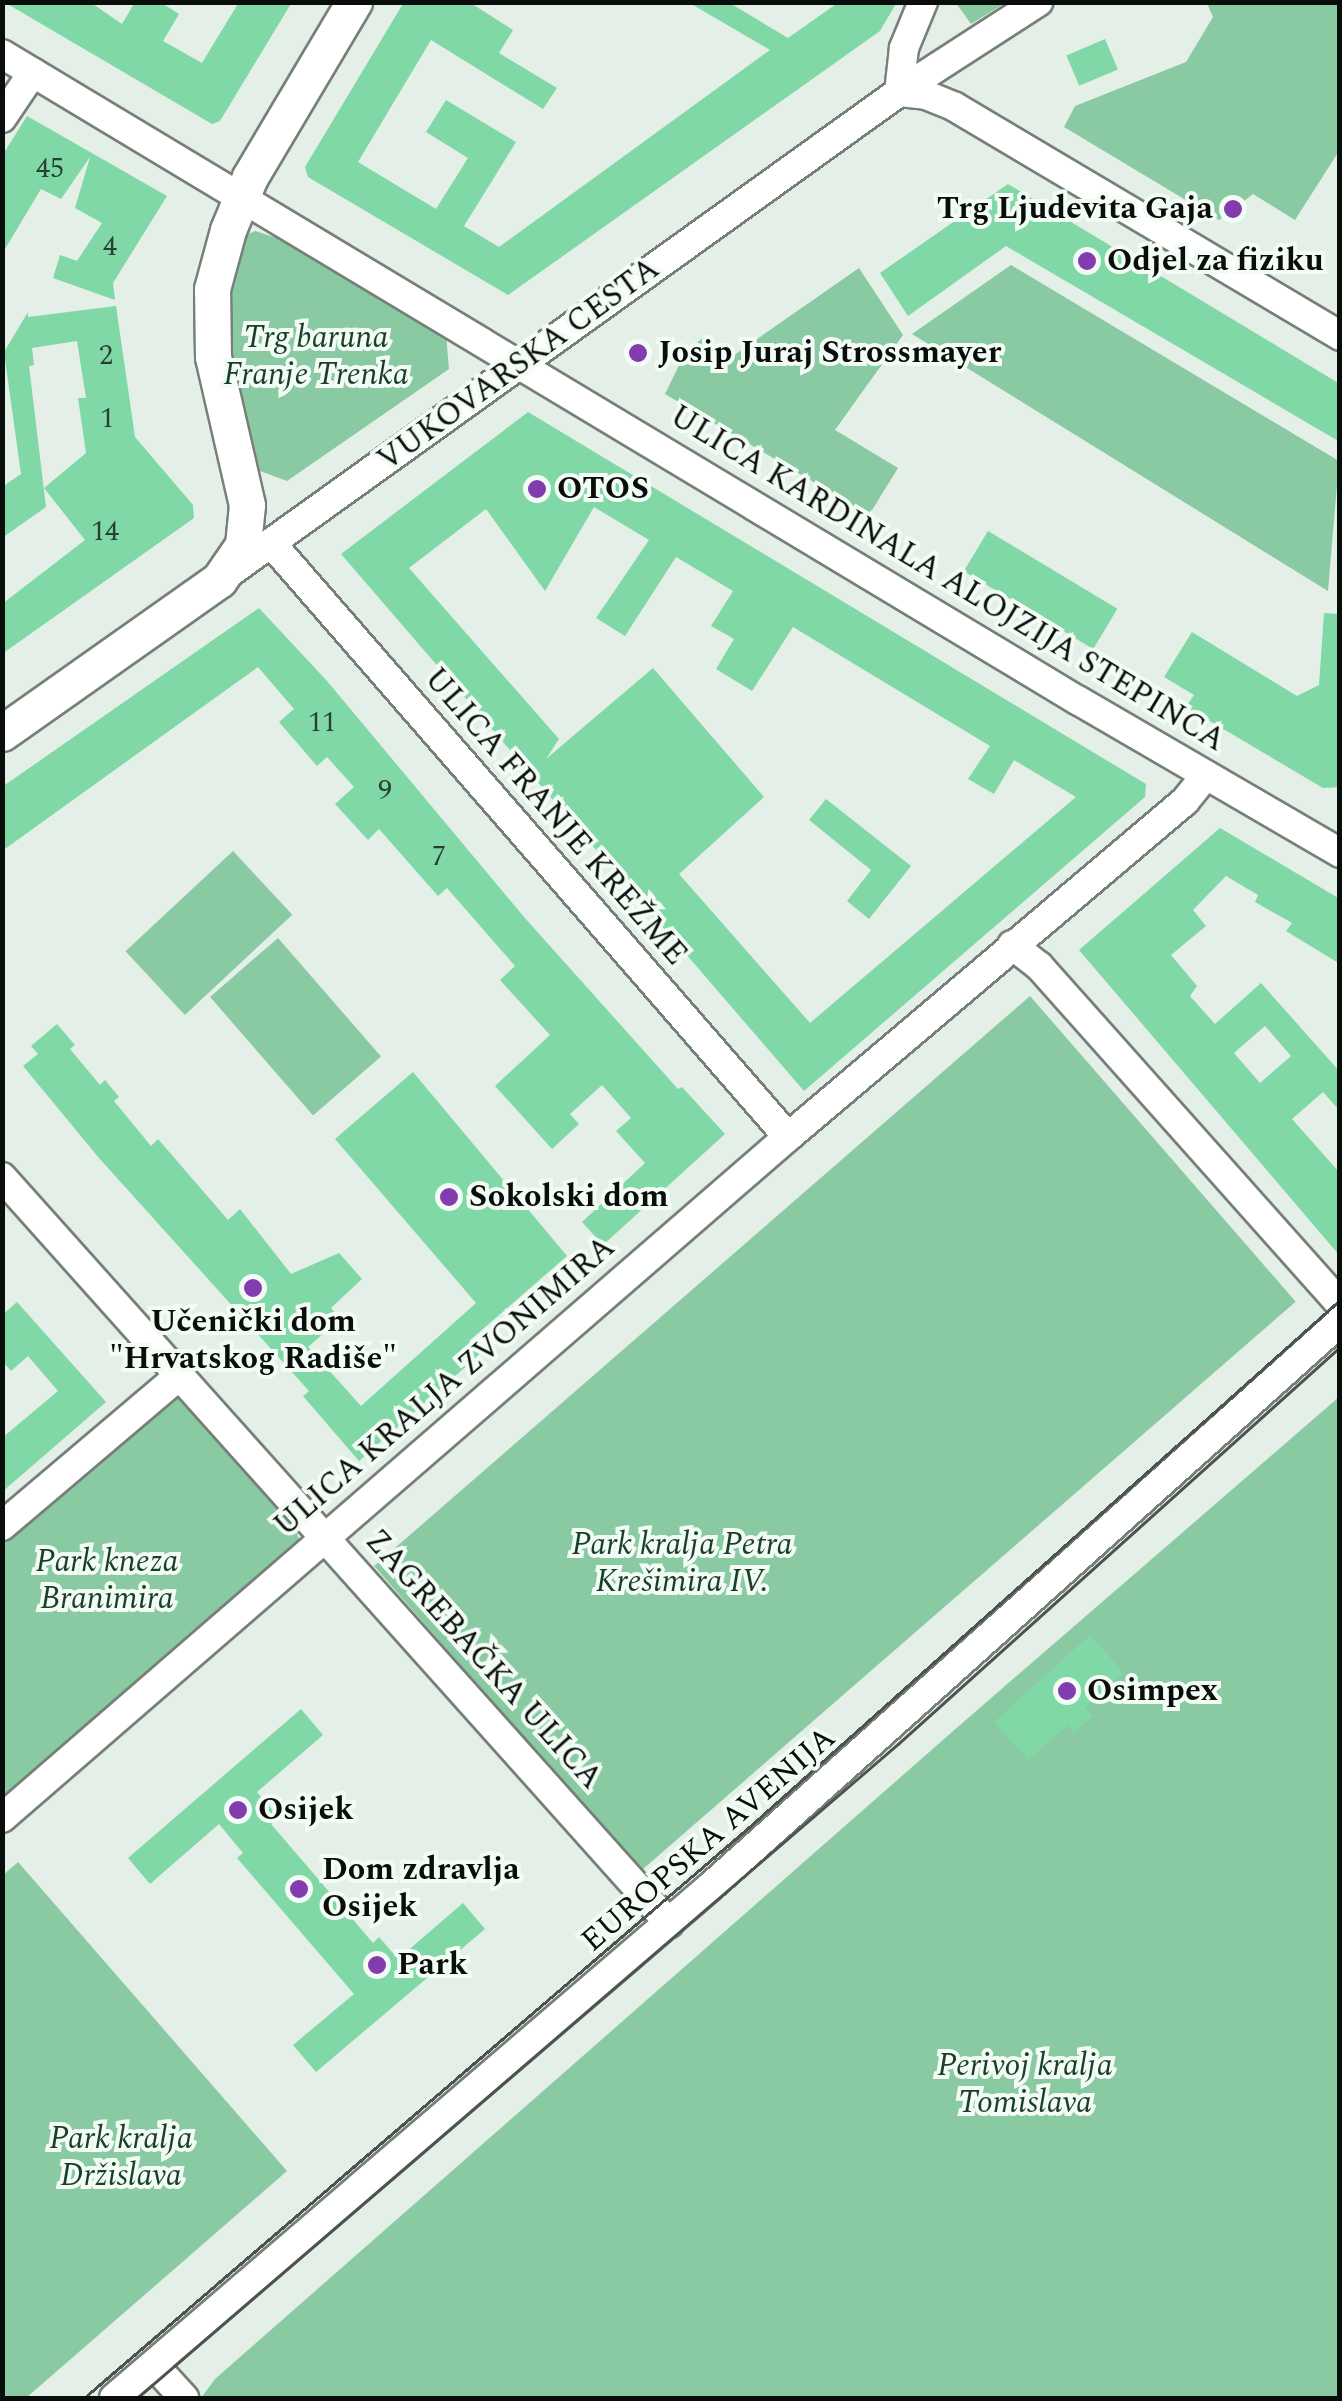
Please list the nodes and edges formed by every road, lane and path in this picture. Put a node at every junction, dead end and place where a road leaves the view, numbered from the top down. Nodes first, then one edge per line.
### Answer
1 (354, 2) edge
2 (924, 2) edge
3 (1038, 2) edge
4 (2, 54) edge
5 (33, 72) junction
6 (899, 92) junction
7 (2, 118) edge
8 (240, 198) junction
9 (1340, 336) edge
10 (519, 364) junction
11 (271, 543) junction
12 (219, 580) junction
13 (2, 733) edge
14 (1206, 774) junction
15 (1340, 852) edge
16 (1012, 946) junction
17 (788, 1137) junction
18 (2, 1177) edge
19 (1340, 1304) edge
20 (1340, 1322) edge
21 (180, 1375) junction
22 (2, 1526) edge
23 (326, 1536) junction
24 (2, 1818) edge
25 (669, 1922) junction
26 (154, 2364) junction
27 (114, 2398) edge
28 (184, 2398) edge

1 - 8 main road
2 - 6 street
3 - 6 street, VUKOVARSKA CESTA
4 - 5 street
5 - 7 street
5 - 8 street
6 - 9 street
6 - 10 street, VUKOVARSKA CESTA
8 - 10 street
8 - 12 main road
10 - 11 street, VUKOVARSKA CESTA
10 - 14 street, ULICA KARDINALA ALOJZIJA STEPINCA
11 - 12 street, VUKOVARSKA CESTA
11 - 17 street, ULICA FRANJE KREŽME
12 - 13 main road, VUKOVARSKA CESTA
14 - 15 street, ULICA KARDINALA ALOJZIJA STEPINCA
14 - 16 street, ULICA KRALJA ZVONIMIRA
16 - 17 street, ULICA KRALJA ZVONIMIRA
16 - 19 street
17 - 23 street, ULICA KRALJA ZVONIMIRA
18 - 21 street, ZAGREBAČKA ULICA
20 - 25 street, EUROPSKA AVENIJA
21 - 22 street
21 - 23 street, ZAGREBAČKA ULICA
23 - 24 street, ULICA KRALJA ZVONIMIRA
23 - 25 street, ZAGREBAČKA ULICA
25 - 26 street, EUROPSKA AVENIJA
26 - 27 street, EUROPSKA AVENIJA
26 - 28 street

